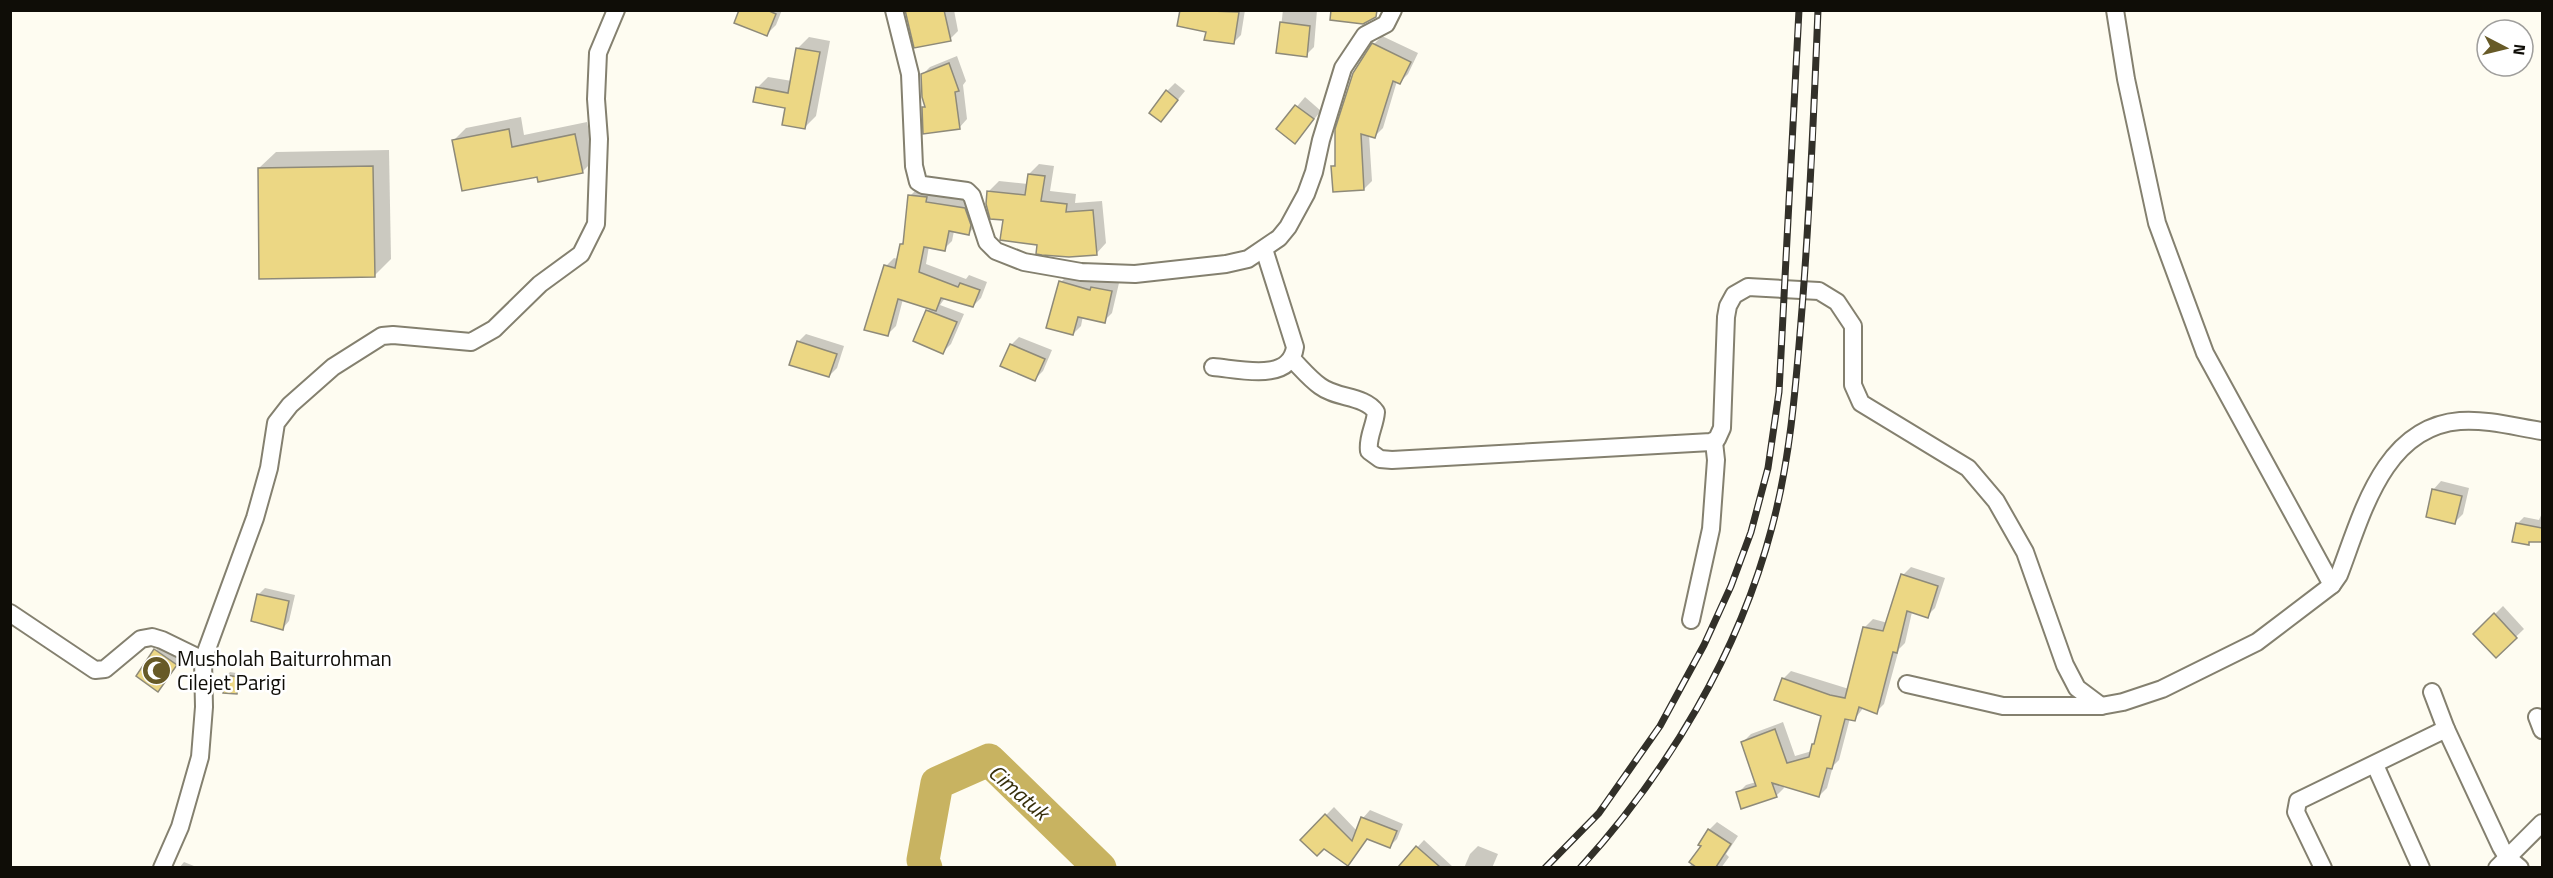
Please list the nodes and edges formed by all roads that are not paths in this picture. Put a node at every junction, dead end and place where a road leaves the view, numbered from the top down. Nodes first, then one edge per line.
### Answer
1 (616, 10) edge
2 (894, 10) edge
3 (1393, 10) edge
4 (2115, 10) edge
5 (1264, 249) junction
6 (1292, 359) junction
7 (1213, 367) dead end
8 (2542, 431) edge
9 (1714, 442) junction
10 (2332, 585) junction
11 (10, 613) edge
12 (1691, 620) dead end
13 (203, 660) junction
14 (1906, 684) dead end
15 (2432, 692) dead end
16 (2101, 706) junction
17 (2446, 729) junction
18 (2375, 765) junction
19 (2542, 823) edge
20 (2508, 864) edge
21 (162, 867) edge
22 (2323, 867) edge
23 (2421, 867) edge

1 - 13 street
2 - 5 street
3 - 5 street
4 - 10 street
5 - 6 street
6 - 7 street
6 - 9 street
8 - 10 street
9 - 12 street
9 - 16 street
10 - 16 street
11 - 13 street
13 - 21 street
14 - 16 street
15 - 17 street
17 - 18 street
17 - 20 street
18 - 22 street
18 - 23 street
19 - 20 street

